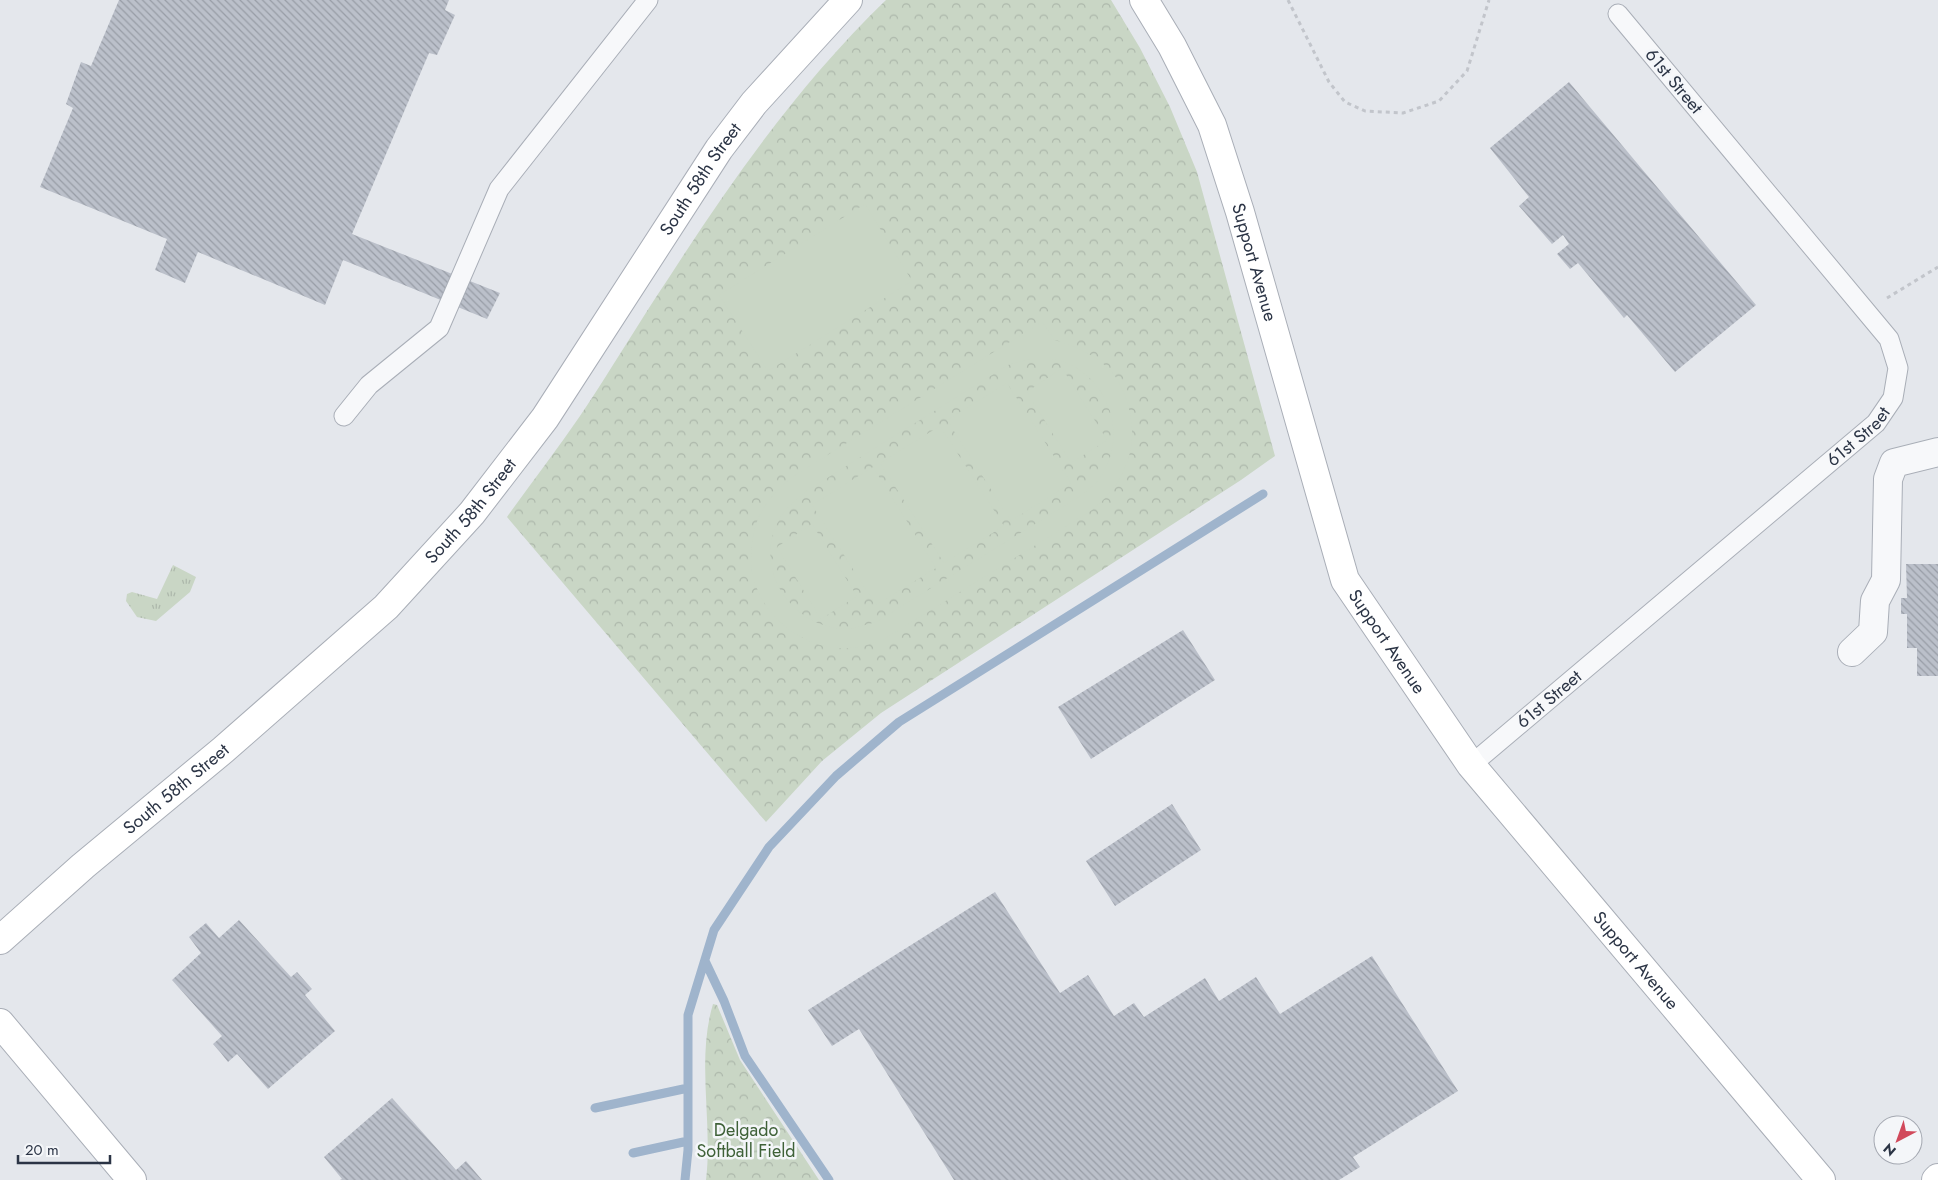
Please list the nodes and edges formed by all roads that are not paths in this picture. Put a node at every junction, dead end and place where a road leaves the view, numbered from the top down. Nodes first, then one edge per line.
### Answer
1 (648, 0) edge
2 (848, 0) edge
3 (1144, 0) edge
4 (1618, 14) dead end
5 (344, 416) dead end
6 (1938, 452) edge
7 (1852, 652) dead end
8 (1471, 765) junction
9 (0, 940) edge
10 (0, 1023) edge
11 (132, 1180) edge
12 (1821, 1180) edge

1 - 5 lane
2 - 9 street, South 58th Street
3 - 8 street, Support Avenue
4 - 8 lane, 61st Street
6 - 7 street
8 - 12 street, Support Avenue
10 - 11 street

